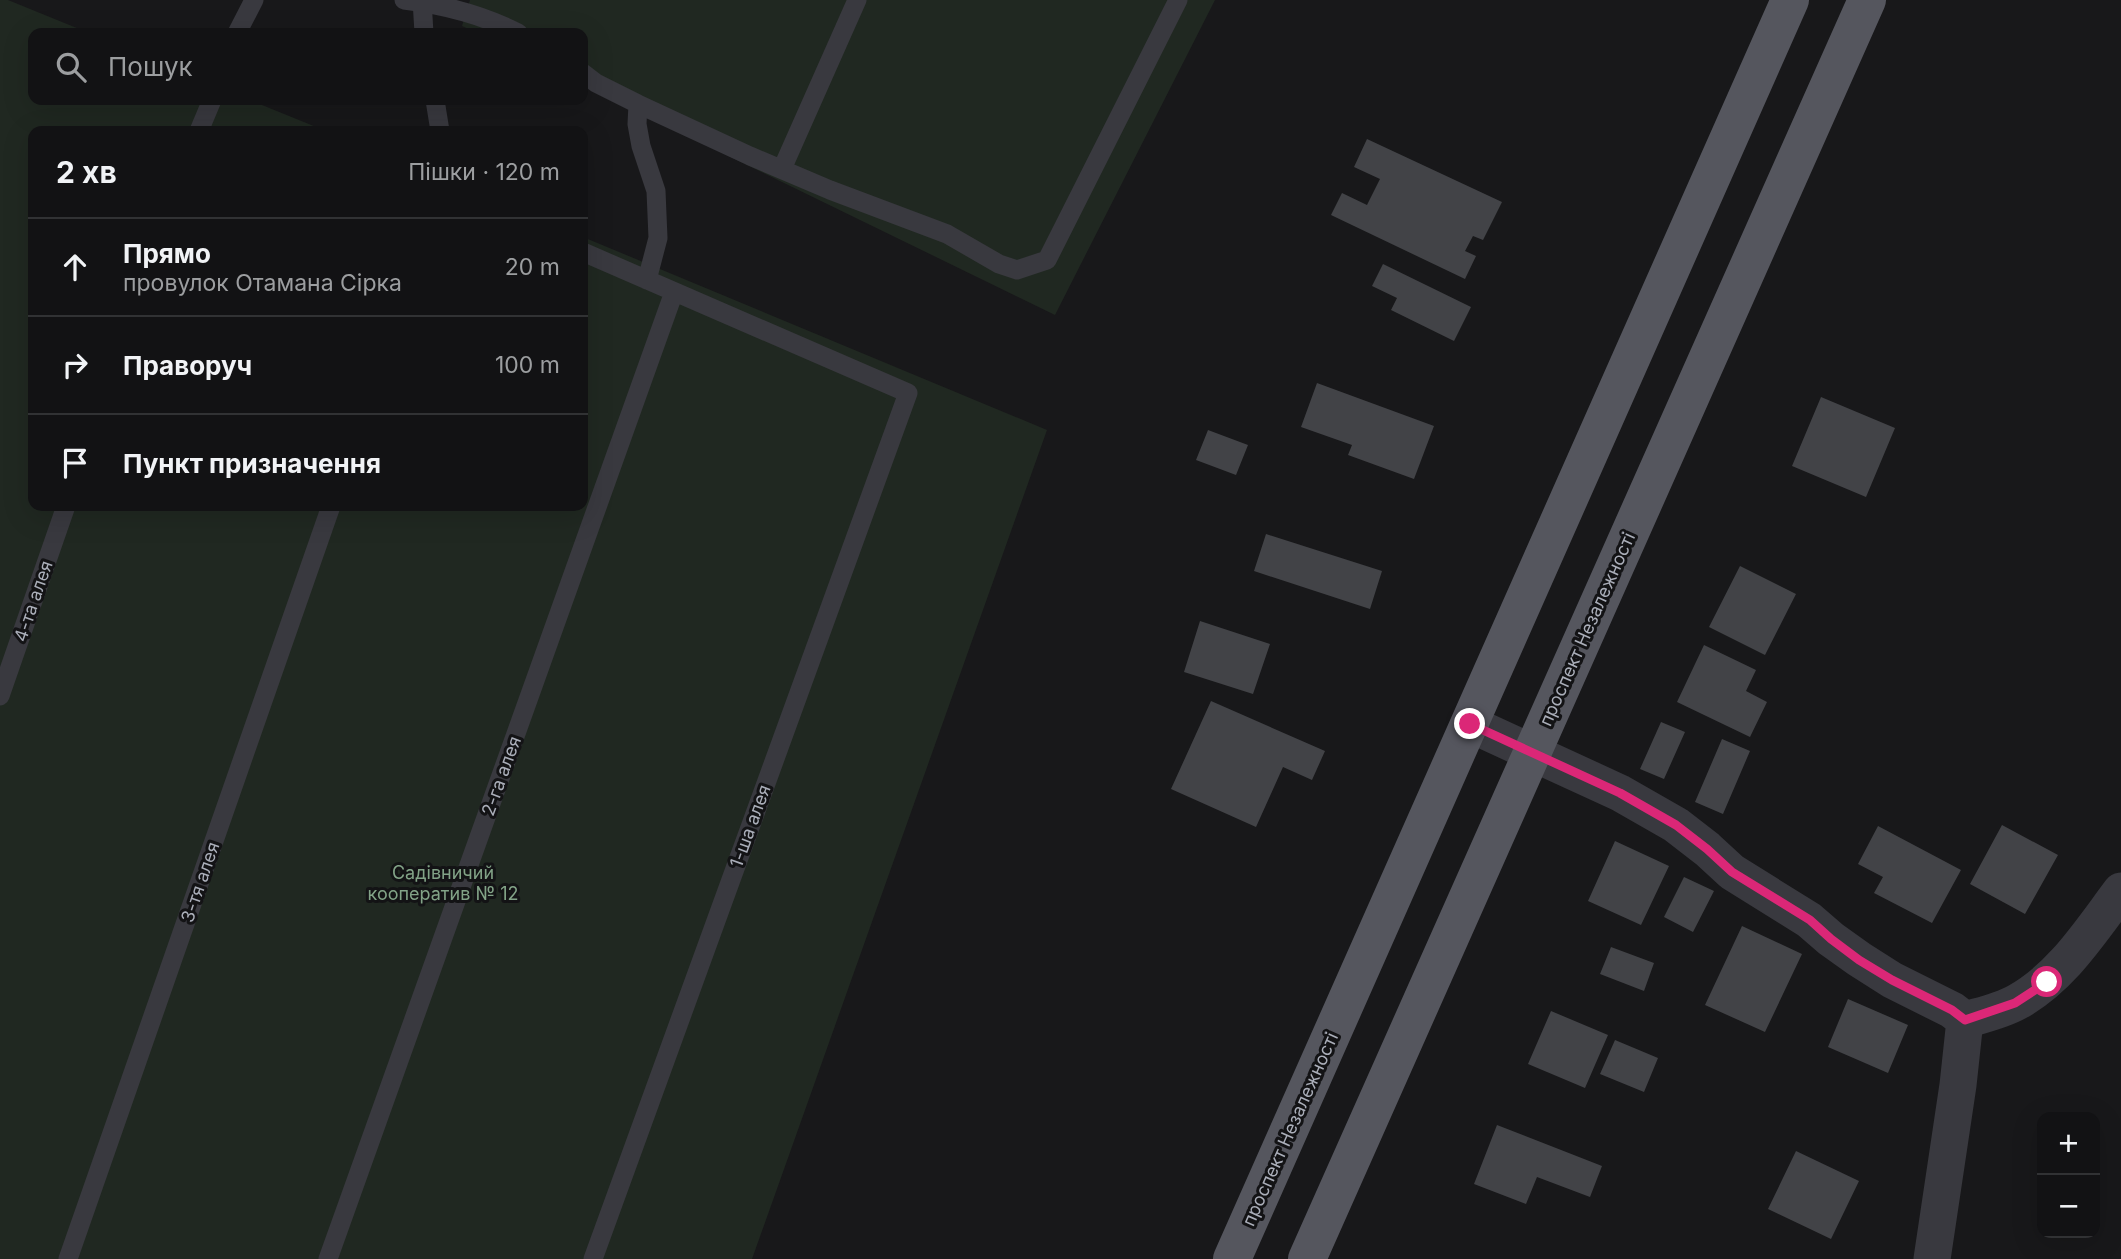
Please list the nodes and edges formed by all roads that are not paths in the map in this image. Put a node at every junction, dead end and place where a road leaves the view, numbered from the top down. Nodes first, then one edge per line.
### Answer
1 (254, 0) edge
2 (857, 0) edge
3 (1178, 0) edge
4 (1790, 0) edge
5 (1867, 0) edge
6 (416, 1) edge
7 (240, 28) edge
8 (423, 28) edge
9 (507, 28) edge
10 (588, 77) edge
11 (638, 104) junction
12 (210, 105) edge
13 (436, 105) edge
14 (201, 126) edge
15 (439, 126) edge
16 (782, 169) junction
17 (588, 254) edge
18 (647, 281) junction
19 (674, 292) junction
20 (64, 511) edge
21 (329, 511) edge
22 (0, 696) edge
23 (1470, 724) junction
24 (1533, 751) junction
25 (2121, 891) edge
26 (1965, 1020) junction
27 (68, 1259) edge
28 (328, 1259) edge
29 (593, 1259) edge
30 (1232, 1259) edge
31 (1307, 1259) edge
32 (1932, 1259) edge

1 - 7 lane
2 - 16 lane
3 - 16 lane
4 - 23 main road, проспект Незалежності
5 - 24 main road, проспект Незалежності
6 - 8 lane
6 - 9 lane
10 - 11 lane
11 - 16 lane
11 - 18 lane
12 - 14 lane
13 - 15 lane
17 - 18 lane
18 - 19 lane
19 - 28 lane, 2-га алея
19 - 29 lane, 1-ша алея
20 - 22 lane, 4-та алея
21 - 27 lane, 3-тя алея
23 - 24 street
23 - 30 main road, проспект Незалежності
24 - 26 street
24 - 31 main road, проспект Незалежності
25 - 26 street
26 - 32 street

